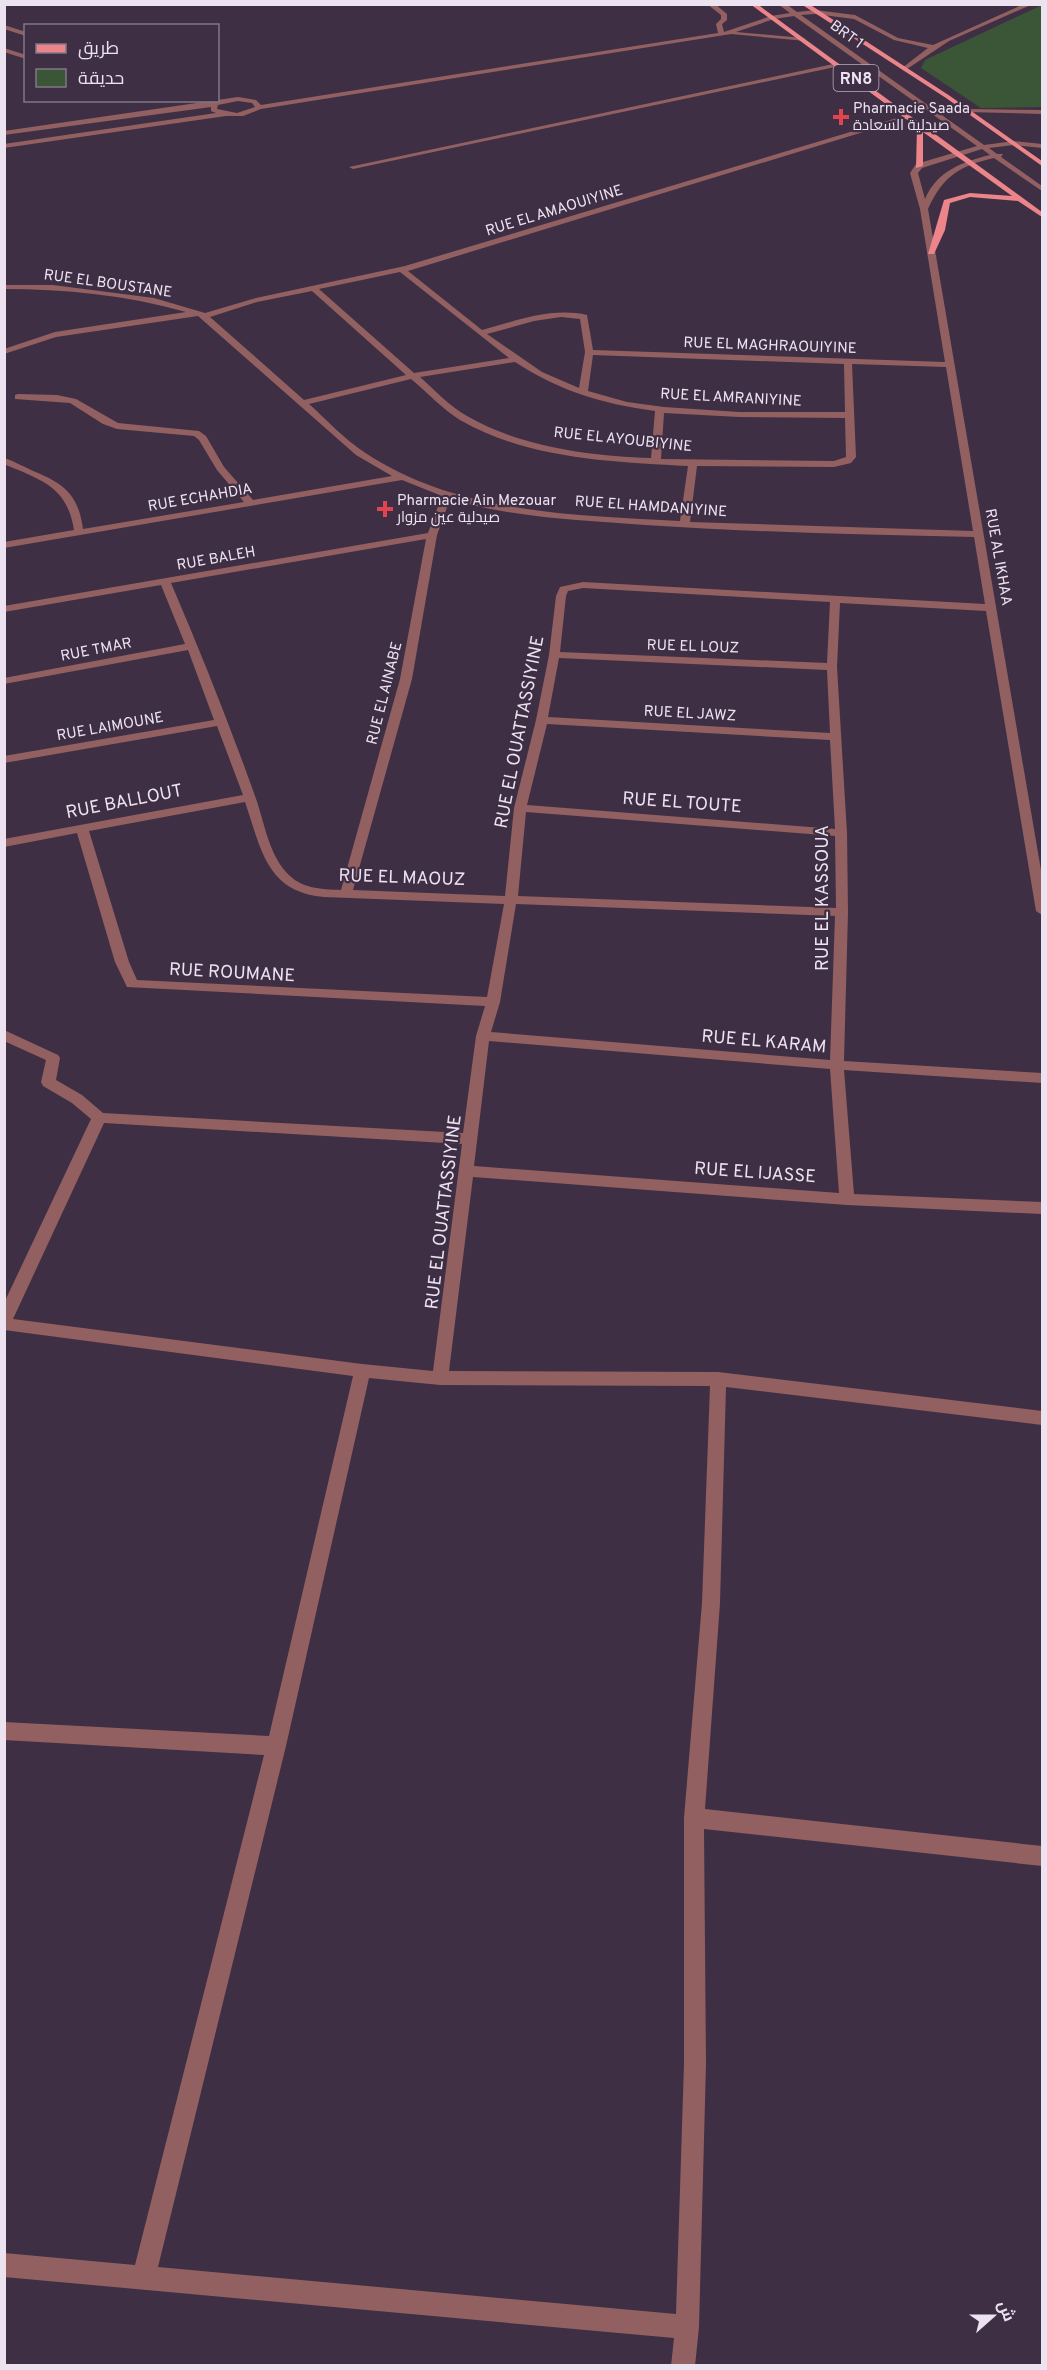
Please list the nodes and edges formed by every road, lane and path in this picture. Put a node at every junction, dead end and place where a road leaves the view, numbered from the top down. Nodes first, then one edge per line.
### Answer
1 (710, 4) edge
2 (753, 4) edge
3 (782, 4) edge
4 (804, 4) edge
5 (1030, 4) edge
6 (815, 12) junction
7 (795, 14) junction
8 (773, 17) junction
9 (4, 27) edge
10 (24, 33) edge
11 (724, 34) junction
12 (804, 40) junction
13 (933, 47) junction
14 (4, 50) edge
15 (24, 56) edge
16 (838, 65) junction
17 (904, 69) junction
18 (219, 101) edge
19 (211, 102) edge
20 (216, 102) edge
21 (161, 103) dead end
22 (259, 107) junction
23 (177, 109) junction
24 (968, 111) junction
25 (1042, 112) edge
26 (226, 114) junction
27 (907, 117) junction
28 (920, 126) junction
29 (4, 133) edge
30 (1014, 143) junction
31 (4, 146) edge
32 (1039, 146) edge
33 (982, 147) junction
34 (1024, 152) junction
35 (958, 153) junction
36 (995, 156) junction
37 (972, 163) junction
38 (1042, 164) edge
39 (919, 166) junction
40 (353, 167) dead end
41 (1042, 189) edge
42 (1021, 199) junction
43 (924, 209) junction
44 (1042, 215) edge
45 (931, 252) junction
46 (402, 270) junction
47 (4, 287) edge
48 (312, 287) junction
49 (202, 315) junction
50 (482, 333) junction
51 (4, 352) edge
52 (589, 352) junction
53 (517, 359) junction
54 (848, 362) junction
55 (950, 365) junction
56 (412, 376) junction
57 (583, 394) junction
58 (18, 397) dead end
59 (302, 404) junction
60 (660, 408) junction
61 (848, 415) junction
62 (656, 460) junction
63 (4, 461) edge
64 (693, 462) junction
65 (400, 478) junction
66 (446, 497) junction
67 (250, 503) junction
68 (685, 524) junction
69 (80, 532) junction
70 (980, 534) junction
71 (432, 535) junction
72 (4, 545) edge
73 (165, 582) junction
74 (835, 598) junction
75 (4, 609) edge
76 (992, 609) junction
77 (193, 646) junction
78 (554, 655) junction
79 (832, 666) junction
80 (4, 681) edge
81 (542, 720) junction
82 (220, 722) junction
83 (836, 736) junction
84 (4, 760) edge
85 (250, 797) junction
86 (520, 808) junction
87 (82, 829) junction
88 (841, 833) junction
89 (4, 843) edge
90 (346, 894) junction
91 (511, 898) junction
92 (1042, 911) edge
93 (842, 912) junction
94 (493, 1002) junction
95 (4, 1035) edge
96 (483, 1036) junction
97 (837, 1065) junction
98 (1042, 1078) edge
99 (99, 1118) junction
100 (471, 1139) junction
101 (466, 1171) junction
102 (847, 1199) junction
103 (1042, 1208) edge
104 (4, 1323) edge
105 (362, 1371) junction
106 (440, 1378) junction
107 (718, 1379) junction
108 (1042, 1418) edge
109 (4, 1731) edge
110 (276, 1746) junction
111 (694, 1818) junction
112 (1042, 1856) edge
113 (4, 2265) edge
114 (144, 2277) junction
115 (687, 2327) junction
116 (683, 2366) edge

1 - 11 street
2 - 8 main road, RN8
3 - 7 street, BRT 1
4 - 6 main road, RN8
5 - 13 street
6 - 7 street
6 - 13 street
6 - 17 main road, RN8
7 - 8 street
7 - 33 street, BRT 1
8 - 11 street
8 - 12 main road, RN8
9 - 10 street
11 - 12 street
11 - 22 street
12 - 16 main road, RN8
13 - 17 street
14 - 15 street
16 - 27 main road, RN8
16 - 40 street
17 - 24 main road, RN8
18 - 22 street
19 - 23 street
20 - 26 street
21 - 23 street
22 - 26 street
23 - 29 street
24 - 25 street
24 - 30 main road, RN8
26 - 31 street
27 - 28 main road, RN8
27 - 46 street, RUE EL AMAOUIYINE
28 - 35 main road, RN8
28 - 39 main road
30 - 32 street
30 - 33 street
30 - 34 main road, RN8
32 - 34 street
33 - 35 street
33 - 36 street, BRT 1
34 - 36 street
34 - 38 main road, RN8
35 - 37 main road, RN8
35 - 39 street
36 - 37 street
36 - 41 street, BRT 1
37 - 42 main road, RN8
37 - 43 street
39 - 43 street, RUE AL IKHAA
42 - 44 main road, RN8
42 - 45 main road
43 - 45 street, RUE AL IKHAA
45 - 55 street, RUE AL IKHAA
46 - 48 street, RUE EL AMAOUIYINE
46 - 50 street, RUE EL AMRANIYINE
47 - 49 street, RUE EL BOUSTANE
48 - 49 street, RUE EL AMAOUIYINE
48 - 56 street, RUE EL AYOUBIYINE
49 - 51 street, RUE EL AMAOUIYINE
49 - 59 street, RUE EL HAMDANIYINE
50 - 52 street
50 - 53 street, RUE EL AMRANIYINE
52 - 54 street, RUE EL MAGHRAOUIYINE
52 - 57 street
53 - 56 street
53 - 57 street, RUE EL AMRANIYINE
54 - 55 street, RUE EL MAGHRAOUIYINE
54 - 61 street, RUE EL AYOUBIYINE
55 - 70 street, RUE AL IKHAA
56 - 59 street
56 - 62 street, RUE EL AYOUBIYINE
57 - 60 street, RUE EL AMRANIYINE
58 - 67 street
59 - 65 street, RUE EL HAMDANIYINE
60 - 61 street, RUE EL AMRANIYINE
60 - 62 street
61 - 64 street, RUE EL AYOUBIYINE
62 - 64 street, RUE EL AYOUBIYINE
63 - 69 street
64 - 68 street
65 - 66 street, RUE EL HAMDANIYINE
65 - 67 street, RUE ECHAHDIA
66 - 68 street, RUE EL HAMDANIYINE
66 - 71 street, RUE EL AINABE
67 - 69 street, RUE ECHAHDIA
68 - 70 street, RUE EL HAMDANIYINE
69 - 72 street, RUE ECHAHDIA
70 - 76 street, RUE AL IKHAA
71 - 73 street, RUE BALEH
71 - 90 street, RUE EL AINABE
73 - 75 street, RUE BALEH
73 - 77 street, RUE EL MAOUZ
74 - 76 street, RUE EL OUATTASSIYINE
74 - 78 street, RUE EL OUATTASSIYINE
74 - 79 street, RUE EL KASSOUA
76 - 92 street, RUE AL IKHAA
77 - 80 street, RUE TMAR
77 - 82 street, RUE EL MAOUZ
78 - 79 street, RUE EL LOUZ
78 - 81 street, RUE EL OUATTASSIYINE
79 - 83 street, RUE EL KASSOUA
81 - 83 street, RUE EL JAWZ
81 - 86 street, RUE EL OUATTASSIYINE
82 - 84 street, RUE LAIMOUNE
82 - 85 street, RUE EL MAOUZ
83 - 88 street, RUE EL KASSOUA
85 - 87 street, RUE BALLOUT
85 - 90 street, RUE EL MAOUZ
86 - 88 street, RUE EL TOUTE
86 - 91 street, RUE EL OUATTASSIYINE
87 - 89 street, RUE BALLOUT
87 - 94 street, RUE ROUMANE
88 - 93 street, RUE EL KASSOUA
90 - 91 street, RUE EL MAOUZ
91 - 93 street, RUE EL MAOUZ
91 - 94 street, RUE EL OUATTASSIYINE
93 - 97 street, RUE EL KASSOUA
94 - 96 street, RUE EL OUATTASSIYINE
95 - 99 street
96 - 97 street, RUE EL KARAM
96 - 100 street, RUE EL OUATTASSIYINE
97 - 98 street, RUE EL KARAM
97 - 102 street, RUE EL KASSOUA
99 - 100 street
99 - 104 street
100 - 101 street, RUE EL OUATTASSIYINE
101 - 102 street, RUE EL IJASSE
101 - 106 street, RUE EL OUATTASSIYINE
102 - 103 street, RUE EL IJASSE
104 - 105 street
105 - 106 street
105 - 110 street
106 - 107 street
107 - 108 street
107 - 111 street
109 - 110 street
110 - 114 street
111 - 112 street
111 - 115 street
113 - 114 street
114 - 115 street
115 - 116 street

